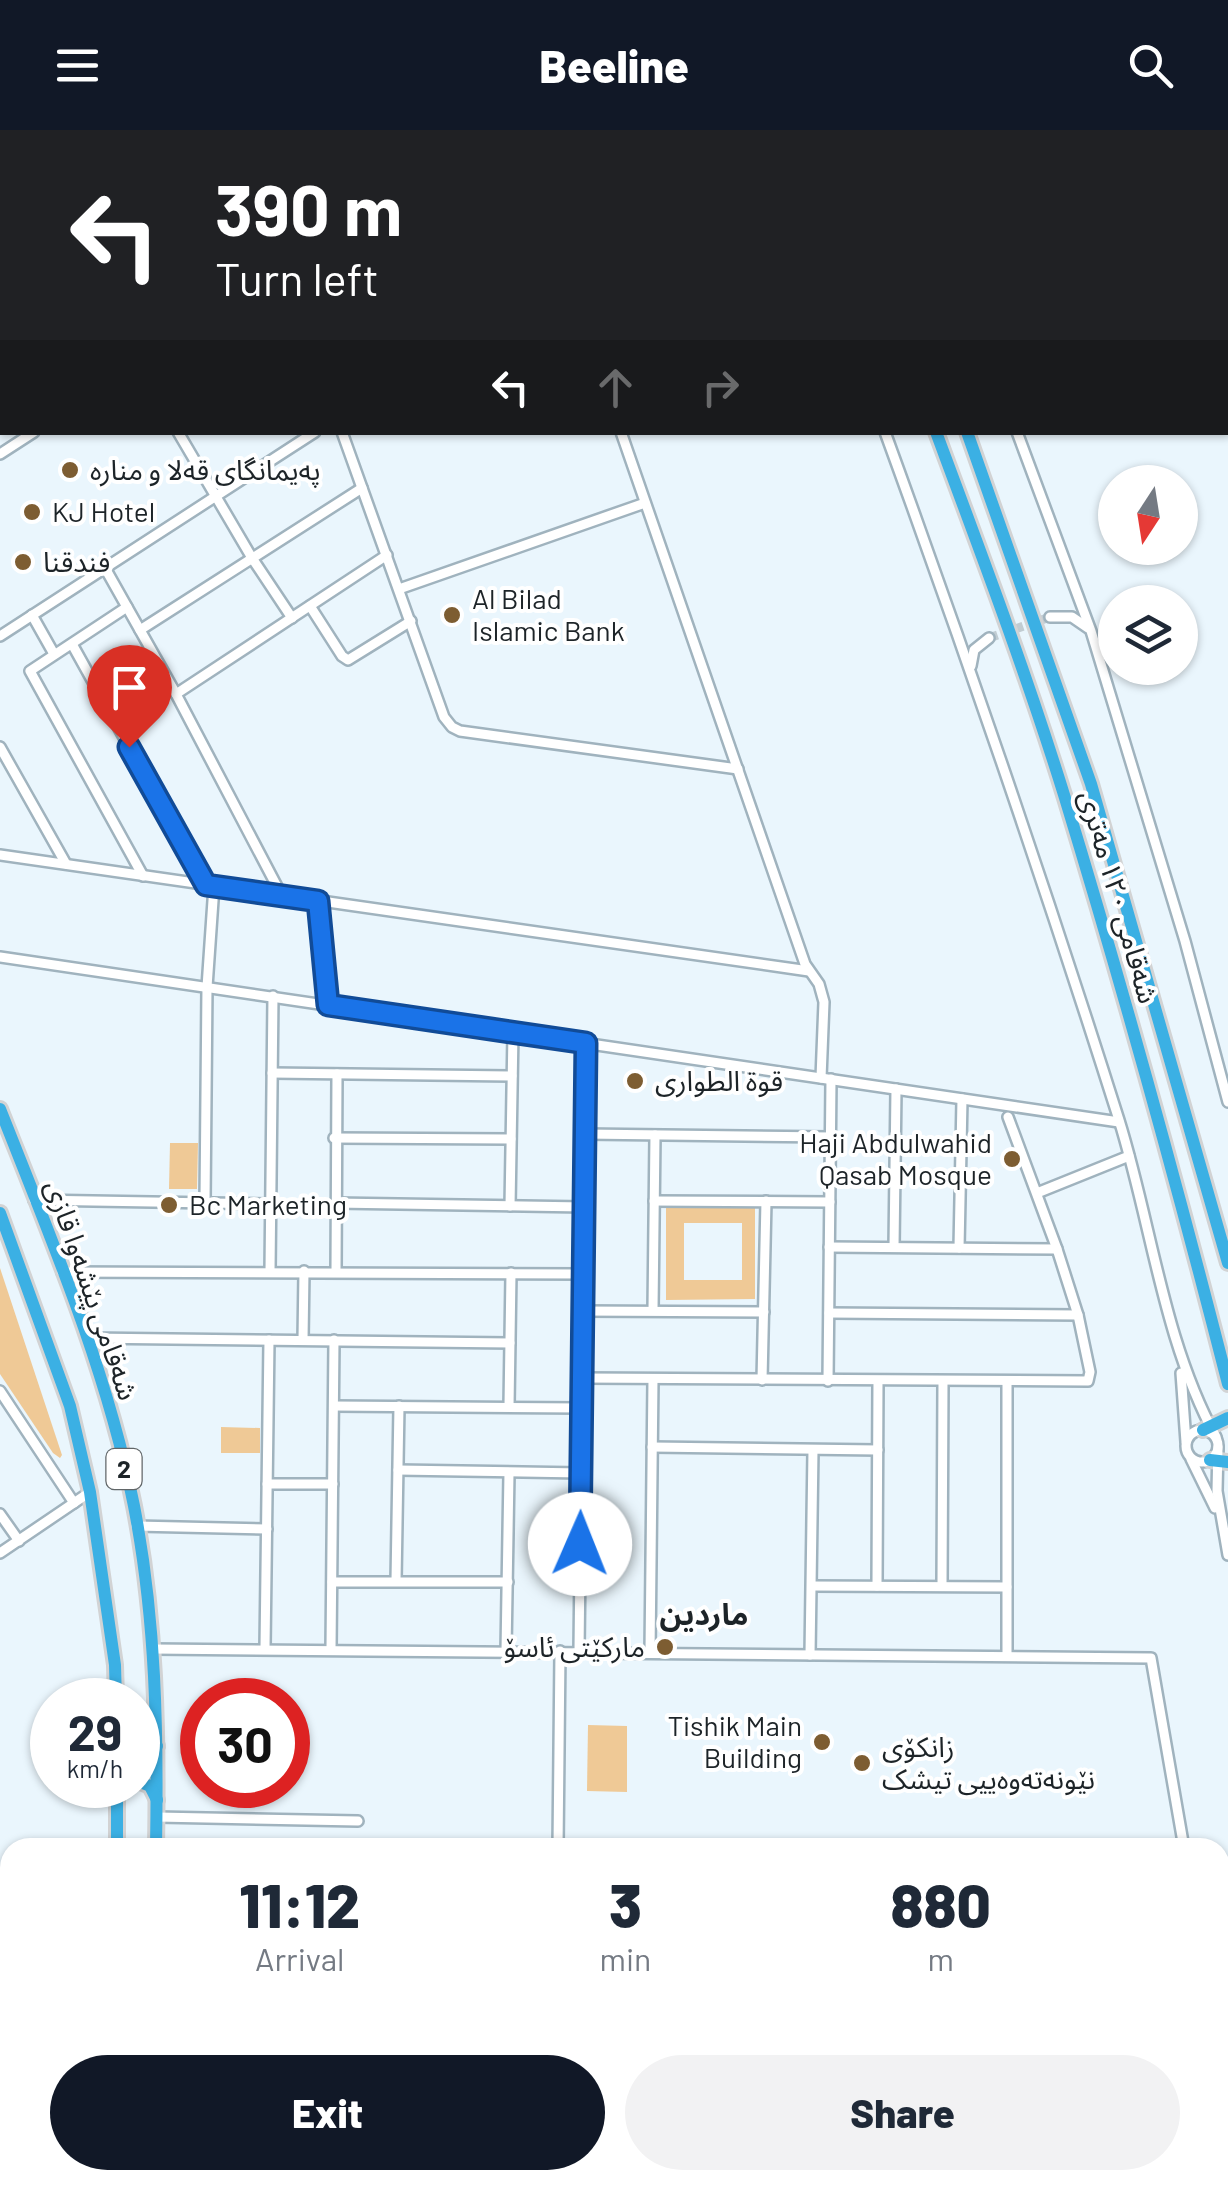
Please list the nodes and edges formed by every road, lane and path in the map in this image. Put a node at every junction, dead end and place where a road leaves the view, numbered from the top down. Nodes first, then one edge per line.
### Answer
1 (29, 435) edge
2 (180, 435) edge
3 (310, 435) edge
4 (343, 435) edge
5 (622, 435) edge
6 (887, 435) edge
7 (937, 435) edge
8 (968, 435) edge
9 (1018, 435) edge
10 (0, 454) edge
11 (362, 488) junction
12 (215, 496) junction
13 (645, 503) junction
14 (387, 556) junction
15 (252, 558) junction
16 (104, 568) junction
17 (400, 589) junction
18 (310, 606) junction
19 (127, 607) junction
20 (32, 615) junction
21 (1050, 617) tunnel mouth
22 (292, 618) junction
23 (412, 621) junction
24 (140, 630) junction
25 (1091, 631) junction
26 (0, 636) edge
27 (989, 638) tunnel mouth
28 (72, 644) junction
29 (54, 654) junction
30 (971, 669) junction
31 (176, 694) junction
32 (0, 747) edge
33 (738, 769) junction
34 (0, 854) edge
35 (66, 864) junction
36 (143, 876) junction
37 (210, 886) junction
38 (282, 896) junction
39 (318, 901) junction
40 (0, 957) edge
41 (809, 972) junction
42 (207, 987) junction
43 (273, 996) junction
44 (328, 1005) junction
45 (513, 1032) junction
46 (586, 1043) junction
47 (1216, 1057) junction
48 (1228, 1059) edge
49 (272, 1073) junction
50 (337, 1074) junction
51 (512, 1076) junction
52 (826, 1079) junction
53 (896, 1089) junction
54 (962, 1099) junction
55 (1228, 1102) edge
56 (0, 1109) edge
57 (1008, 1117) dead end
58 (1119, 1122) junction
59 (584, 1134) junction
60 (655, 1135) junction
61 (830, 1137) junction
62 (334, 1138) junction
63 (512, 1139) junction
64 (1129, 1156) junction
65 (1037, 1193) junction
66 (34, 1200) junction
67 (654, 1201) junction
68 (766, 1201) junction
69 (205, 1202) junction
70 (830, 1202) junction
71 (335, 1203) junction
72 (270, 1204) junction
73 (510, 1206) junction
74 (584, 1207) junction
75 (0, 1213) edge
76 (830, 1247) junction
77 (894, 1248) junction
78 (959, 1248) junction
79 (1057, 1249) junction
80 (1228, 1264) edge
81 (270, 1271) junction
82 (304, 1271) junction
83 (62, 1272) junction
84 (336, 1272) junction
85 (510, 1274) junction
86 (583, 1274) junction
87 (653, 1310) junction
88 (582, 1311) junction
89 (764, 1312) junction
90 (829, 1313) junction
91 (1078, 1315) junction
92 (87, 1338) junction
93 (268, 1340) junction
94 (303, 1340) junction
95 (334, 1340) junction
96 (510, 1343) junction
97 (1179, 1356) junction
98 (582, 1378) junction
99 (653, 1379) junction
100 (762, 1380) junction
101 (828, 1381) junction
102 (878, 1382) junction
103 (943, 1382) junction
104 (1007, 1383) junction
105 (1228, 1384) edge
106 (0, 1392) edge
107 (334, 1406) junction
108 (399, 1406) junction
109 (509, 1406) junction
110 (582, 1408) junction
111 (1228, 1418) edge
112 (1186, 1442) junction
113 (1215, 1446) edge
114 (652, 1447) junction
115 (813, 1450) junction
116 (878, 1450) junction
117 (1190, 1457) junction
118 (398, 1470) junction
119 (509, 1473) junction
120 (581, 1473) junction
121 (268, 1484) junction
122 (333, 1484) junction
123 (90, 1492) junction
124 (74, 1503) junction
125 (0, 1514) edge
126 (1221, 1524) junction
127 (136, 1526) junction
128 (266, 1529) junction
129 (18, 1541) junction
130 (0, 1554) edge
131 (1228, 1555) edge
132 (332, 1582) junction
133 (396, 1582) junction
134 (508, 1582) junction
135 (812, 1586) junction
136 (878, 1586) junction
137 (942, 1586) junction
138 (1007, 1587) junction
139 (265, 1648) junction
140 (331, 1648) junction
141 (153, 1649) junction
142 (506, 1651) junction
143 (560, 1652) junction
144 (579, 1652) junction
145 (650, 1653) junction
146 (810, 1655) junction
147 (1007, 1656) junction
148 (115, 1678) edge
149 (155, 1678) edge
150 (119, 1808) edge
151 (157, 1810) joint
152 (1164, 1817) dead end
153 (358, 1821) dead end
154 (1180, 1825) junction
155 (118, 1838) edge
156 (156, 1838) edge
157 (558, 1838) edge
158 (1182, 1838) edge

1 - 10 street
2 - 12 street
3 - 12 street
4 - 11 street
5 - 13 street
6 - 30 street
7 - 105 highway, شەقامی ١٢٠ مەتری
8 - 80 highway, شەقامی ١٢٠ مەتری
9 - 25 street
11 - 14 street
11 - 15 street
12 - 15 street
12 - 16 street
13 - 17 street
13 - 33 street
14 - 17 street
14 - 18 street
15 - 22 street
15 - 24 street
16 - 19 street
16 - 20 street
17 - 23 street
18 - 22 street
18 - 23 street
19 - 24 street
19 - 28 street
20 - 26 street
20 - 29 street
21 - 25 street
22 - 31 street
23 - 33 street
24 - 31 street
25 - 47 street
27 - 30 street
28 - 29 street
28 - 37 street
29 - 36 street
30 - 58 street
31 - 38 street
32 - 35 street
33 - 41 street
34 - 35 street
35 - 36 street
36 - 37 street
37 - 38 street
37 - 42 street
38 - 39 street
39 - 41 street
39 - 44 street
40 - 42 street
41 - 52 street
42 - 43 street
42 - 69 street
43 - 44 street
43 - 49 street
44 - 45 street
45 - 46 street
45 - 51 street
46 - 52 street
46 - 59 street
47 - 48 street
47 - 55 street
49 - 50 street
49 - 72 street
50 - 51 street
50 - 62 street
51 - 63 street
52 - 53 street
52 - 61 street
53 - 54 street
53 - 77 street
54 - 58 street
54 - 78 street
56 - 66 highway, شەقامی پێشەوا قازی / 2
57 - 65 street
58 - 64 street
59 - 60 street
59 - 74 street
60 - 61 street
60 - 67 street
61 - 70 street
62 - 63 street
62 - 71 street
63 - 73 street
64 - 65 street
64 - 97 street
65 - 79 street
66 - 69 street
66 - 83 highway, شەقامی پێشەوا قازی / 2
67 - 68 street
67 - 87 street
68 - 70 street
68 - 89 street
69 - 72 street
70 - 76 street
71 - 73 street
71 - 84 street
72 - 81 street
73 - 74 street
74 - 86 street
75 - 123 highway, شەقامی پێشەوا قازی / 2
76 - 77 street
76 - 90 street
77 - 78 street
78 - 79 street
79 - 91 street
81 - 82 street
81 - 83 street
82 - 84 street
82 - 94 street
83 - 92 highway, شەقامی پێشەوا قازی / 2
84 - 85 street
85 - 86 street
85 - 96 street
86 - 88 street
87 - 88 street
87 - 89 street
88 - 98 street
89 - 100 street
90 - 91 street
90 - 101 street
91 - 104 street
92 - 93 street
92 - 127 highway, شەقامی پێشەوا قازی / 2
93 - 94 street
93 - 121 street
94 - 95 street
95 - 96 street
95 - 107 street
96 - 109 street
97 - 112 street
97 - 113 street
98 - 99 street
98 - 110 street
99 - 100 street
99 - 114 street
100 - 101 street
101 - 102 street
102 - 103 street
102 - 116 street
103 - 104 street
103 - 137 street
104 - 138 street
106 - 124 street
107 - 108 street
107 - 122 street
108 - 109 street
108 - 118 street
109 - 110 street
110 - 120 street
111 - 113 highway
112 - 113 street
112 - 117 street
113 - 117 street
113 - 126 street
114 - 115 street
114 - 145 street
115 - 116 street
115 - 135 street
116 - 136 street
117 - 126 street
118 - 119 street
118 - 133 street
119 - 120 street
119 - 134 street
120 - 144 street
121 - 122 street
121 - 128 street
122 - 132 street
123 - 124 street
123 - 148 highway, شەقامی پێشەوا قازی / 2
124 - 129 street
125 - 129 street
126 - 131 street
127 - 128 street
127 - 141 highway, شەقامی پێشەوا قازی / 2
128 - 139 street
129 - 130 street
132 - 133 street
132 - 140 street
133 - 134 street
134 - 142 street
135 - 136 street
135 - 146 street
136 - 137 street
137 - 138 street
138 - 147 street
139 - 140 street
139 - 141 street
140 - 142 street
141 - 149 highway, شەقامی پێشەوا قازی / 2
142 - 143 street
143 - 144 street
143 - 157 street
144 - 145 street
145 - 146 street
146 - 147 street
147 - 154 street
150 - 155 highway
151 - 153 street
151 - 156 highway, شەقامی پێشەوا قازی / 2
152 - 154 street
154 - 158 street

